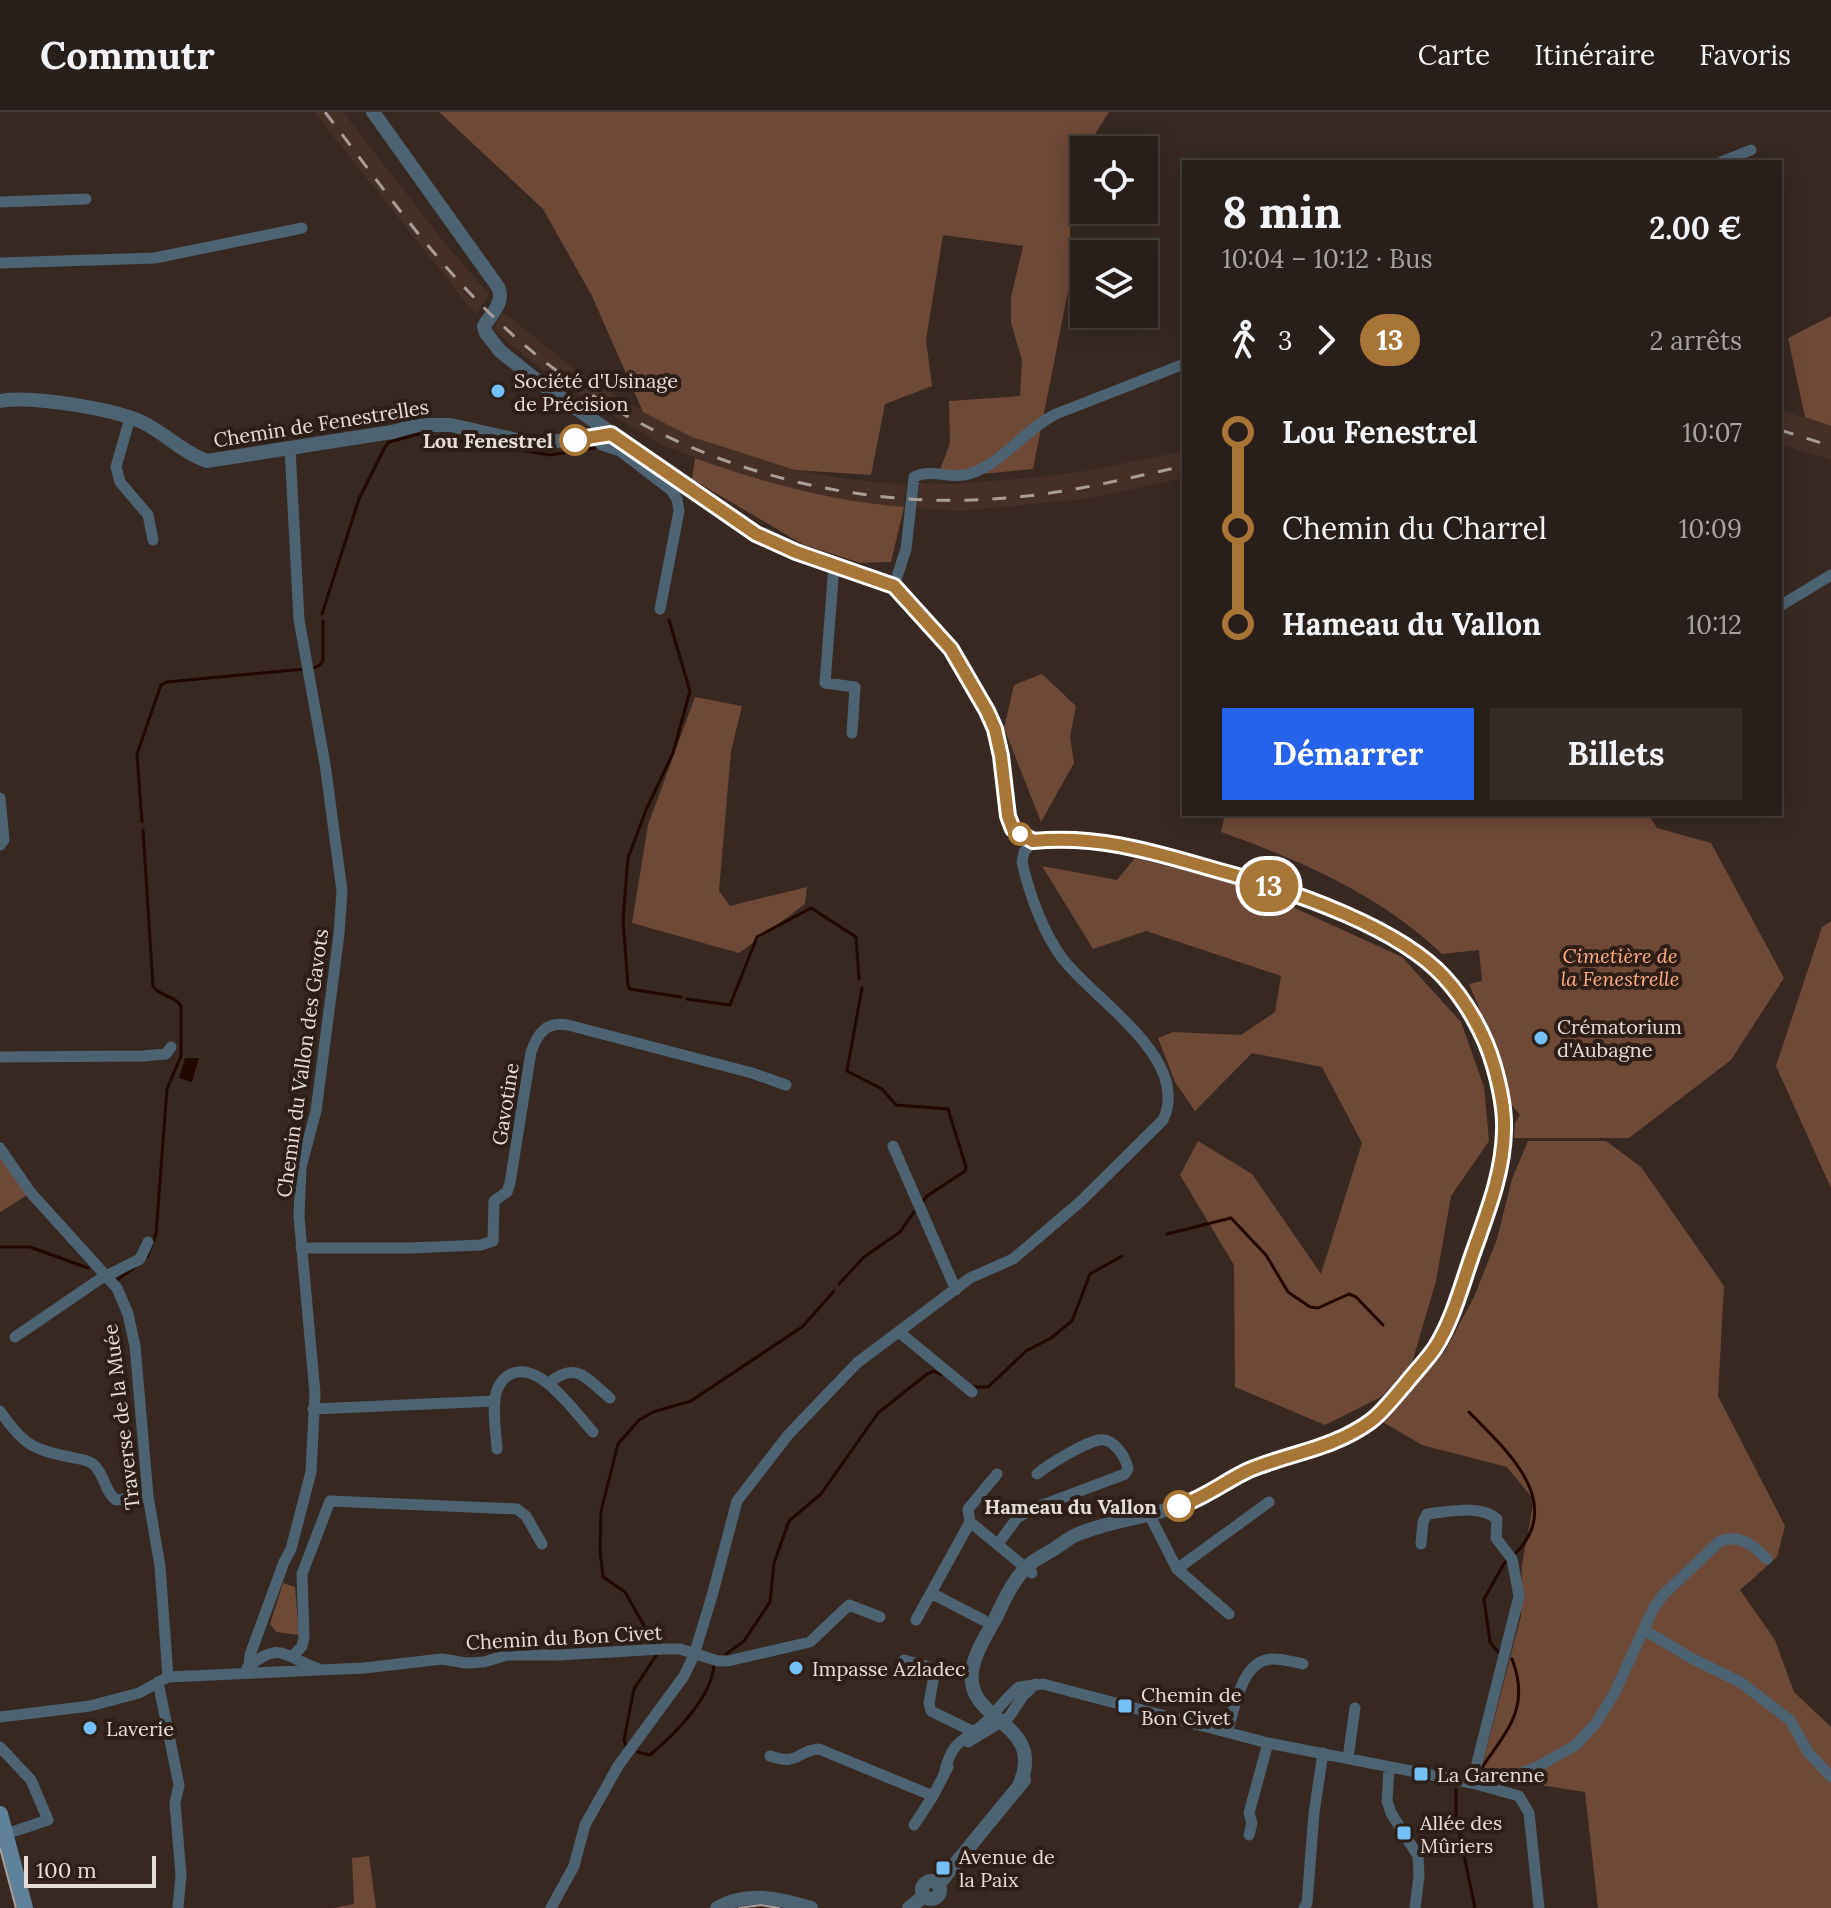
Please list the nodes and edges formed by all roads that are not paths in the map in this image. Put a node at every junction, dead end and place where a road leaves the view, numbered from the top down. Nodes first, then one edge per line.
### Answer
1 (373, 112) edge
2 (1751, 150) dead end
3 (1726, 160) edge
4 (86, 199) dead end
5 (0, 202) edge
6 (302, 228) dead end
7 (0, 263) edge
8 (1182, 365) edge
9 (0, 401) edge
10 (130, 418) junction
11 (611, 434) junction
12 (595, 438) junction
13 (290, 449) junction
14 (153, 540) dead end
15 (834, 565) junction
16 (1831, 575) edge
17 (894, 586) junction
18 (1782, 605) edge
19 (660, 609) dead end
20 (852, 733) dead end
21 (0, 798) edge
22 (1033, 841) junction
23 (0, 845) edge
24 (171, 1047) dead end
25 (0, 1057) edge
26 (786, 1085) dead end
27 (893, 1146) dead end
28 (0, 1148) edge
29 (148, 1242) dead end
30 (301, 1248) junction
31 (105, 1277) junction
32 (956, 1290) junction
33 (899, 1332) junction
34 (15, 1337) dead end
35 (549, 1383) junction
36 (972, 1392) dead end
37 (610, 1398) dead end
38 (495, 1401) junction
39 (313, 1409) junction
40 (0, 1411) edge
41 (593, 1432) dead end
42 (497, 1449) dead end
43 (997, 1474) dead end
44 (1037, 1474) dead end
45 (148, 1496) junction
46 (1269, 1502) dead end
47 (1149, 1514) junction
48 (970, 1522) junction
49 (542, 1544) dead end
50 (998, 1544) junction
51 (1421, 1544) dead end
52 (1767, 1559) dead end
53 (1177, 1569) junction
54 (1029, 1570) junction
55 (931, 1593) junction
56 (1229, 1614) dead end
57 (880, 1617) dead end
58 (916, 1620) dead end
59 (983, 1620) dead end
60 (1644, 1630) junction
61 (694, 1655) junction
62 (293, 1656) junction
63 (904, 1660) dead end
64 (1303, 1664) dead end
65 (326, 1670) junction
66 (248, 1671) junction
67 (163, 1680) junction
68 (1355, 1708) dead end
69 (1000, 1715) junction
70 (0, 1717) edge
71 (972, 1731) junction
72 (1227, 1732) junction
73 (1268, 1743) junction
74 (0, 1747) edge
75 (1323, 1753) junction
76 (770, 1756) dead end
77 (1348, 1758) junction
78 (1389, 1769) junction
79 (944, 1774) junction
80 (1831, 1777) edge
81 (1473, 1780) junction
82 (933, 1796) junction
83 (0, 1814) edge
84 (914, 1825) dead end
85 (6, 1834) junction
86 (1249, 1835) dead end
87 (25, 1908) edge
88 (178, 1908) edge
89 (551, 1908) edge
90 (717, 1908) edge
91 (811, 1908) edge
92 (909, 1908) edge
93 (1304, 1908) edge
94 (1415, 1908) edge
95 (1539, 1908) edge

1 - 11 street
2 - 3 street
4 - 5 street
6 - 7 street
8 - 17 street
9 - 10 street, Chemin de Fenestrelles
10 - 13 street, Chemin de Fenestrelles
10 - 14 street
11 - 12 street, Chemin de Fenestrelles
11 - 15 street
12 - 13 street, Chemin de Fenestrelles
12 - 19 street
13 - 30 street, Chemin du Vallon des Gavots
15 - 17 street
15 - 20 street
16 - 18 street
17 - 22 street
21 - 23 street
22 - 32 street
22 - 47 street
24 - 25 street
26 - 30 street, Gavotine
27 - 32 street
28 - 31 street, Traverse de la Muée
29 - 31 street
30 - 39 street, Chemin du Vallon des Gavots
31 - 34 street
31 - 45 street, Traverse de la Muée
32 - 33 street
33 - 36 street
33 - 61 street
35 - 37 street
35 - 38 street
35 - 41 street
38 - 39 street
38 - 42 street
39 - 66 street, Chemin du Vallon des Gavots
40 - 45 street
43 - 48 street
44 - 50 street
45 - 67 street, Traverse de la Muée
46 - 53 street
47 - 53 street
47 - 54 street
48 - 50 street
48 - 55 street
49 - 62 street
50 - 54 street
51 - 81 street
52 - 60 street
53 - 56 street
54 - 69 street
54 - 69 street
55 - 58 street
55 - 59 street
57 - 61 street, Chemin du Bon Civet
60 - 80 street
60 - 81 street
61 - 65 street, Chemin du Bon Civet
61 - 89 street
62 - 65 street, Chemin du Bon Civet
62 - 66 street, Chemin du Bon Civet
63 - 71 street
64 - 72 street
65 - 66 street, Chemin du Bon Civet
66 - 67 street, Chemin du Bon Civet
67 - 70 street, Chemin du Bon Civet
67 - 88 street, Traverse de la Muée
68 - 77 street
69 - 71 street
69 - 72 street
69 - 79 street
69 - 92 street
71 - 79 street
72 - 73 street
73 - 75 street
73 - 86 street
74 - 85 street
75 - 77 street
75 - 93 street
76 - 82 street
77 - 78 street
78 - 81 street
78 - 94 street
79 - 82 street
81 - 95 street
82 - 84 street
83 - 85 main road
85 - 87 main road
90 - 91 street

